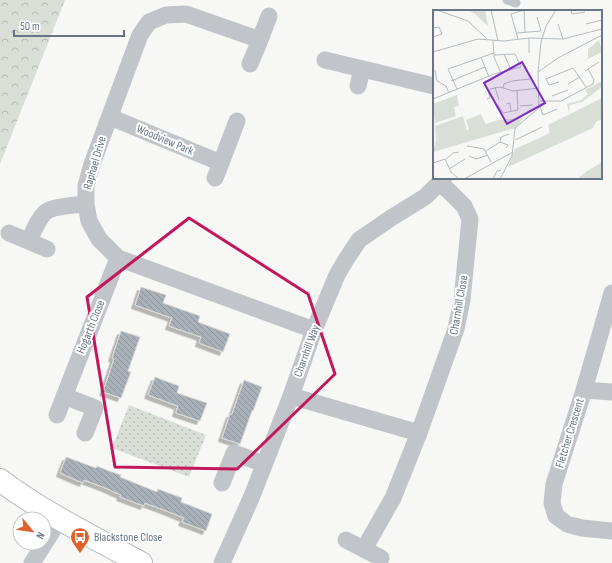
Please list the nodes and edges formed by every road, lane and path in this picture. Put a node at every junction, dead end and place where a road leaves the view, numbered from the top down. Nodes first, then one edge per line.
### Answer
1 (270, 16) dead end
2 (260, 40) junction
3 (326, 60) dead end
4 (250, 64) dead end
5 (362, 69) junction
6 (358, 86) dead end
7 (433, 86) edge
8 (110, 117) junction
9 (237, 121) dead end
10 (442, 181) edge
11 (86, 204) junction
12 (9, 234) dead end
13 (29, 242) junction
14 (47, 249) dead end
15 (118, 258) junction
16 (612, 293) edge
17 (314, 330) junction
18 (584, 390) junction
19 (612, 392) edge
20 (64, 396) junction
21 (291, 396) junction
22 (56, 415) dead end
23 (85, 433) dead end
24 (419, 433) junction
25 (264, 464) junction
26 (222, 483) dead end
27 (4, 486) edge
28 (60, 519) junction
29 (612, 531) edge
30 (346, 540) dead end
31 (364, 549) junction
32 (381, 558) dead end
33 (32, 563) edge
34 (142, 563) edge
35 (222, 563) edge

1 - 2 street
2 - 4 street
2 - 8 street, Raphael Drive
3 - 5 street
5 - 6 street
5 - 7 street
8 - 9 street, Woodview Park
8 - 11 street, Raphael Drive
10 - 17 street, Charnhill Way
10 - 24 street, Charnhill Close
11 - 13 street
11 - 15 street, Raphael Drive
12 - 13 street
13 - 14 street
15 - 17 street, Raphael Drive
15 - 20 street, Hogarth Close
16 - 18 street, Fletcher Crescent
17 - 21 street, Charnhill Way
18 - 19 street
18 - 29 street, Fletcher Crescent
20 - 22 street, Hogarth Close
20 - 23 street
21 - 24 street
21 - 25 street, Charnhill Way
24 - 31 street, Charnhill Close
25 - 26 street
25 - 35 street, Charnhill Way
27 - 28 street
28 - 33 street
28 - 34 street
30 - 31 street
31 - 32 street

